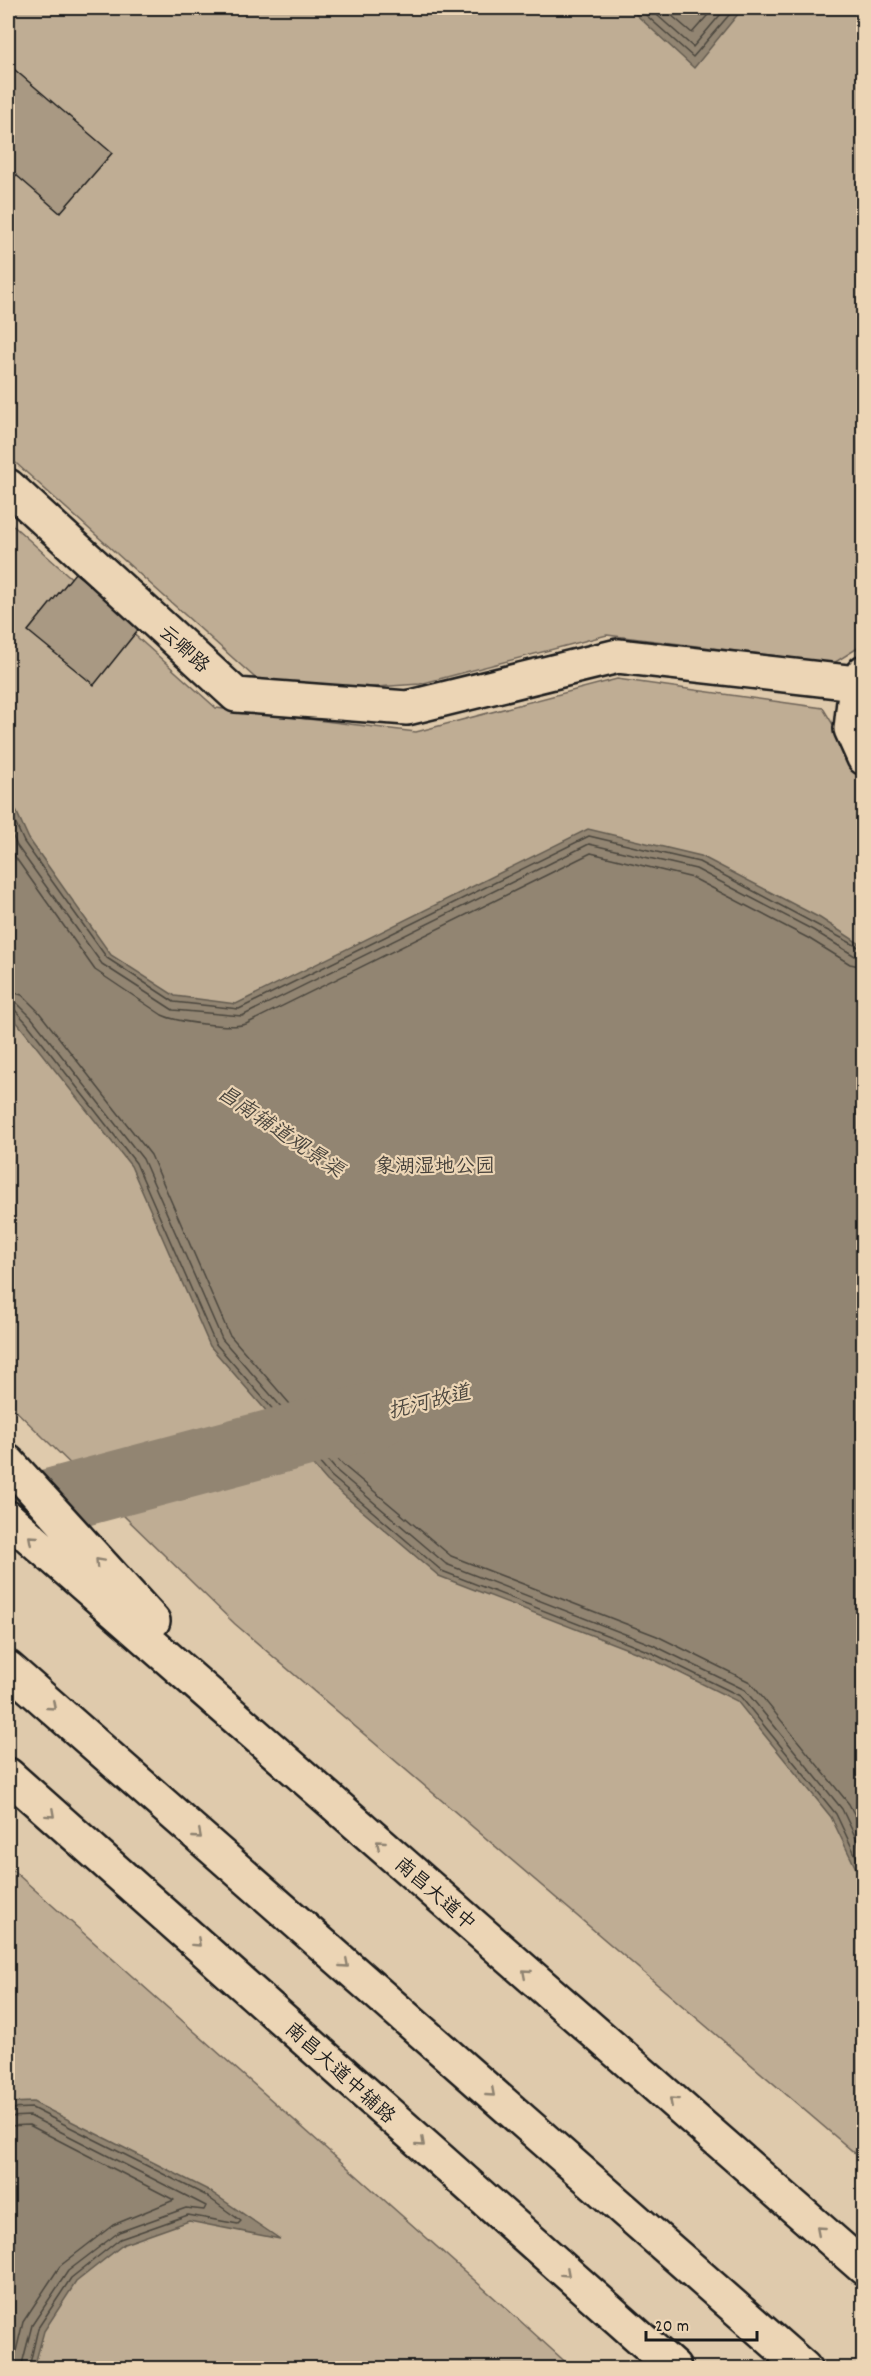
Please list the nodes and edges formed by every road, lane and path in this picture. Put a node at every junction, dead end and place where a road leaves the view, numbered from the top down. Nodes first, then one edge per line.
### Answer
1 (8, 486) edge
2 (860, 677) edge
3 (864, 758) edge
4 (8, 1462) edge
5 (8, 1518) edge
6 (123, 1605) junction
7 (8, 1668) edge
8 (8, 1775) edge
9 (864, 2268) edge
10 (674, 2368) edge
11 (804, 2368) edge

1 - 2 main road, 云卿路
2 - 3 main road
6 -> 4 main road
6 -> 5 main road, 南昌大道中
9 -> 6 main road, 南昌大道中
7 -> 11 main road
8 -> 10 main road, 南昌大道中辅路

